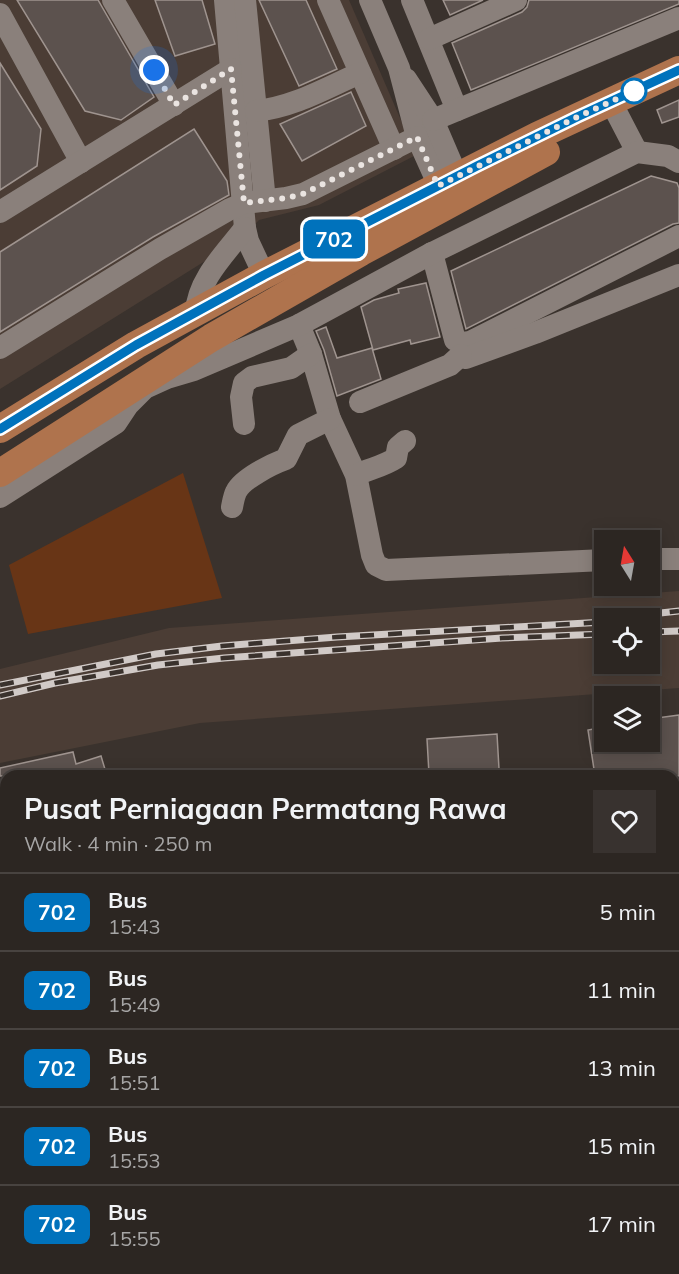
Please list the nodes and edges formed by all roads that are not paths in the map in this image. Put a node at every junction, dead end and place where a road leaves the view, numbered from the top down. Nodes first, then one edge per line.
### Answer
1 (113, 0) edge
2 (225, 0) edge
3 (245, 0) edge
4 (328, 0) edge
5 (370, 0) edge
6 (412, 0) edge
7 (516, 0) edge
8 (0, 14) edge
9 (679, 18) edge
10 (429, 39) junction
11 (399, 68) junction
12 (231, 69) junction
13 (679, 70) edge
14 (360, 73) junction
15 (611, 102) junction
16 (174, 105) junction
17 (457, 110) junction
18 (256, 111) junction
19 (433, 120) junction
20 (572, 126) junction
21 (417, 137) junction
22 (394, 149) junction
23 (637, 152) junction
24 (81, 162) junction
25 (679, 162) edge
26 (448, 181) junction
27 (254, 202) junction
28 (0, 212) edge
29 (245, 228) junction
30 (679, 236) edge
31 (432, 254) junction
32 (264, 275) junction
33 (679, 275) edge
34 (196, 312) junction
35 (299, 325) junction
36 (0, 348) edge
37 (458, 348) junction
38 (311, 354) junction
39 (360, 402) dead end
40 (330, 419) junction
41 (244, 424) dead end
42 (0, 429) edge
43 (405, 441) dead end
44 (0, 473) edge
45 (356, 475) junction
46 (0, 496) edge
47 (232, 507) dead end
48 (660, 559) edge
49 (679, 559) edge
50 (594, 560) edge

1 - 16 street
2 - 12 street
3 - 18 street
4 - 14 street
5 - 11 street
6 - 10 street
7 - 10 street
8 - 24 street
9 - 17 street
10 - 17 street
11 - 19 street
11 - 21 street
12 - 16 street
12 - 27 street
13 - 15 main road
14 - 18 street
14 - 22 street
15 - 20 main road
15 - 23 street
16 - 24 street
17 - 19 street
18 - 27 street
19 - 26 street
20 - 26 main road
20 - 44 main road
21 - 22 street
21 - 26 street
22 - 27 street
23 - 25 street
23 - 31 street
24 - 28 street
26 - 32 main road
27 - 29 street
27 - 36 street
29 - 32 street
29 - 34 street
30 - 37 street
31 - 35 street
31 - 37 street
32 - 34 main road
33 - 37 street
34 - 42 main road
35 - 38 street
35 - 46 street
37 - 39 street
38 - 40 street
38 - 41 street
40 - 45 street
40 - 47 street
43 - 45 street
45 - 50 street
48 - 49 street

